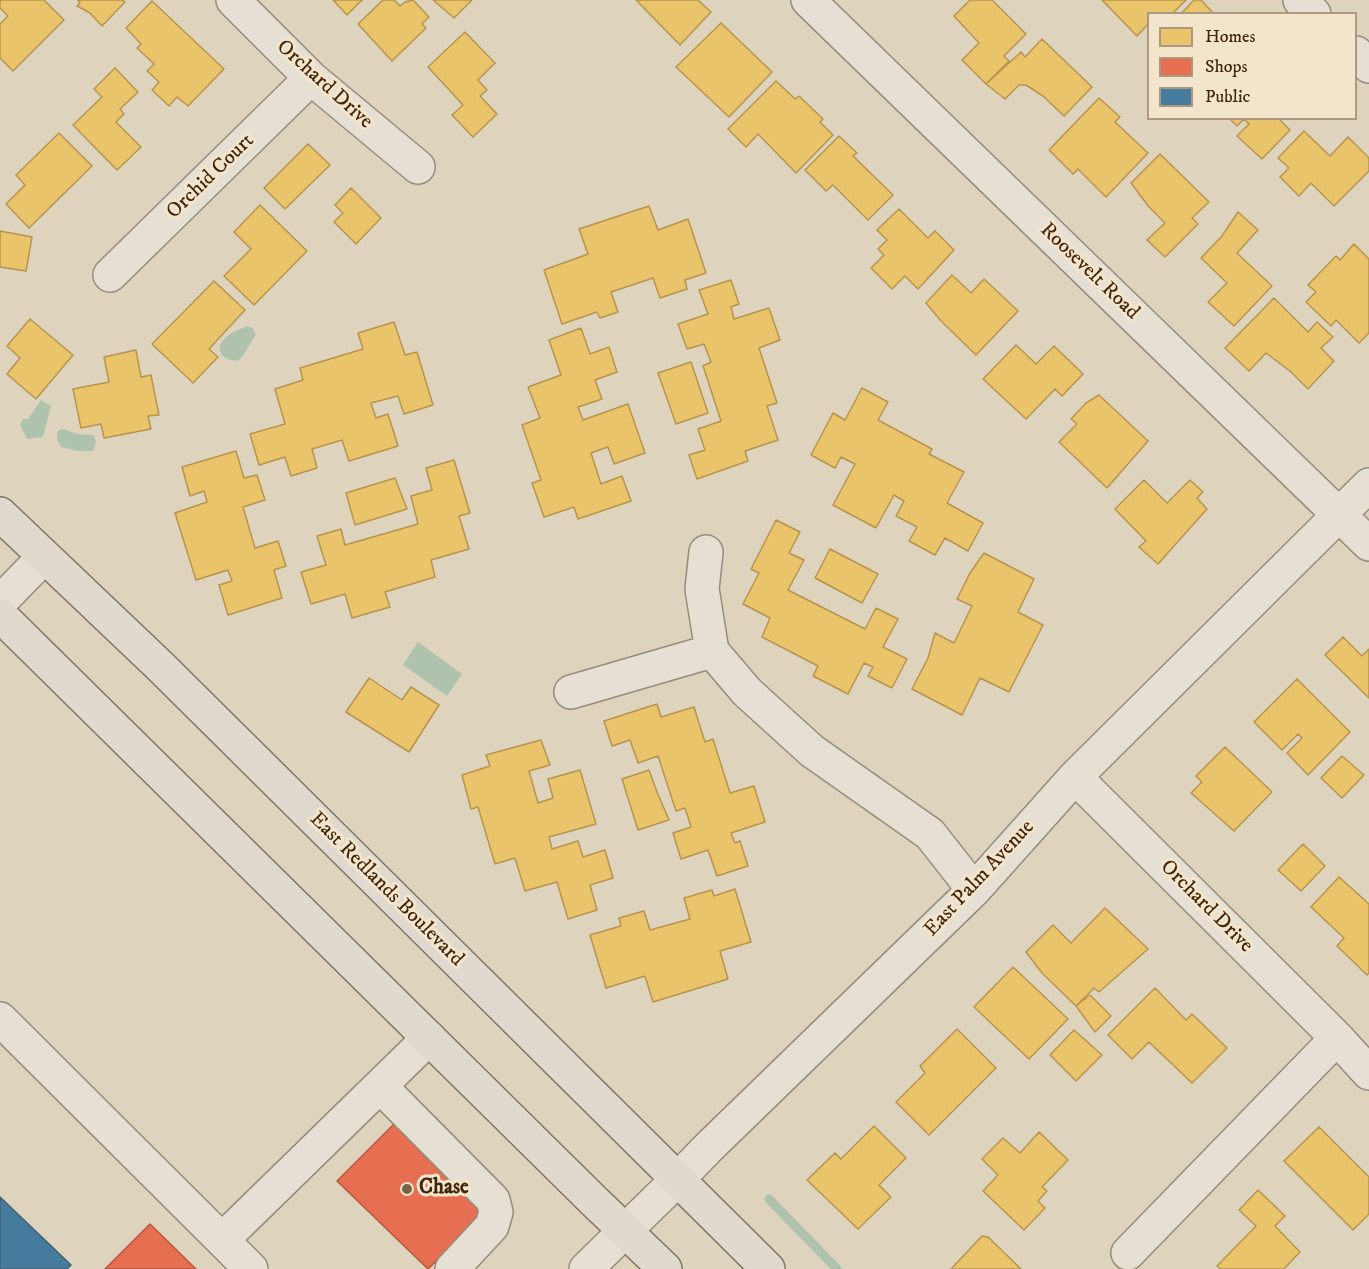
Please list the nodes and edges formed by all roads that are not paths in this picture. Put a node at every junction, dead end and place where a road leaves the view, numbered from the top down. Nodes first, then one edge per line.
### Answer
1 (233, 0) edge
2 (808, 0) edge
3 (1300, 0) edge
4 (1312, 12) edge
5 (1357, 54) edge
6 (1369, 66) edge
7 (311, 78) junction
8 (418, 167) dead end
9 (110, 275) dead end
10 (1369, 485) edge
11 (0, 514) edge
12 (1340, 514) junction
13 (1369, 544) edge
14 (706, 552) dead end
15 (44, 557) junction
16 (0, 602) edge
17 (0, 615) edge
18 (712, 651) junction
19 (570, 692) dead end
20 (1075, 777) junction
21 (974, 890) junction
22 (0, 1020) edge
23 (429, 1038) junction
24 (1337, 1038) junction
25 (1369, 1073) edge
26 (380, 1086) junction
27 (678, 1179) junction
28 (624, 1230) junction
29 (222, 1240) junction
30 (1128, 1252) dead end
31 (251, 1269) edge
32 (452, 1269) edge
33 (586, 1269) edge
34 (665, 1269) edge
35 (768, 1269) edge

1 - 7 street, Orchard Drive
2 - 12 street, Roosevelt Road
3 - 4 street
5 - 6 street
7 - 8 street, Orchard Drive
7 - 9 street, Orchid Court
10 - 12 street, East Palm Avenue
11 - 15 main road, East Redlands Boulevard
12 - 13 street, Roosevelt Road
12 - 20 street, East Palm Avenue
14 - 18 street
15 - 16 street
15 - 27 main road, East Redlands Boulevard
17 - 23 main road
18 - 19 street
18 - 21 street
20 - 21 street, East Palm Avenue
20 - 24 street, Orchard Drive
21 - 27 street, East Palm Avenue
22 - 29 street
23 - 26 street
23 - 28 main road
24 - 25 street, Orchard Drive
24 - 30 street
26 - 29 street
26 - 32 street
27 - 28 street, East Palm Avenue
27 - 35 main road, East Redlands Boulevard
28 - 33 street, East Palm Avenue
28 - 34 main road
29 - 31 street

